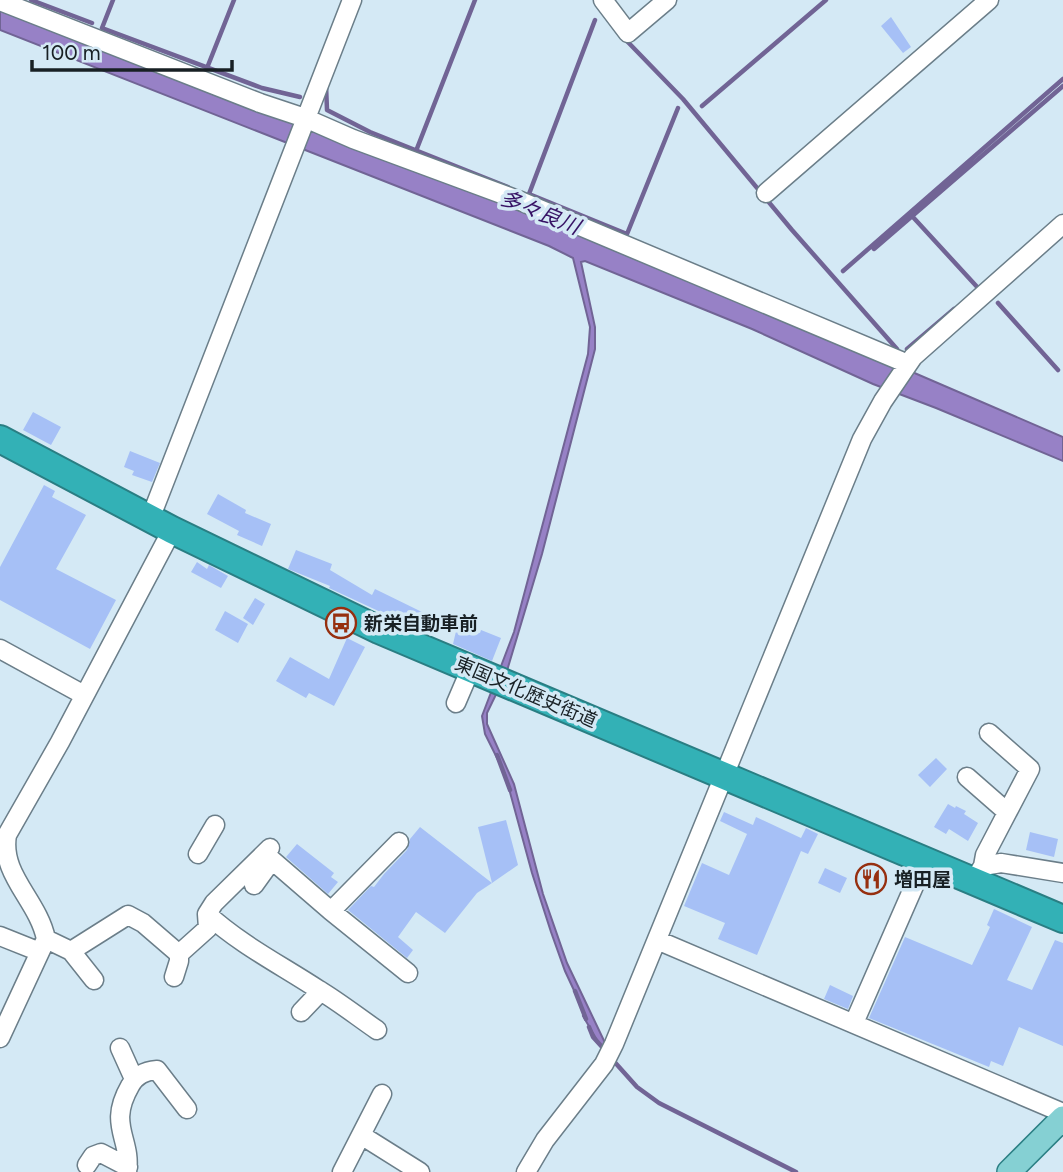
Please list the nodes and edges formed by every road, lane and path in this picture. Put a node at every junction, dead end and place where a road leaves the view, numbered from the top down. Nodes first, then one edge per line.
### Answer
1 (352, 0) edge
2 (603, 0) edge
3 (667, 0) edge
4 (989, 0) edge
5 (0, 1) edge
6 (304, 120) junction
7 (766, 193) dead end
8 (1063, 224) edge
9 (907, 366) junction
10 (0, 439) edge
11 (161, 524) junction
12 (0, 649) edge
13 (471, 668) junction
14 (84, 695) junction
15 (456, 703) dead end
16 (989, 733) dead end
17 (725, 777) junction
18 (967, 777) dead end
19 (1007, 812) junction
20 (215, 825) dead end
21 (399, 842) dead end
22 (198, 854) dead end
23 (269, 854) junction
24 (925, 861) junction
25 (1063, 873) edge
26 (979, 874) junction
27 (254, 885) dead end
28 (331, 911) junction
29 (207, 914) junction
30 (1063, 919) edge
31 (0, 936) edge
32 (657, 940) junction
33 (43, 945) junction
34 (71, 951) junction
35 (179, 954) junction
36 (408, 973) dead end
37 (174, 977) dead end
38 (94, 980) dead end
39 (321, 990) junction
40 (301, 1012) dead end
41 (854, 1023) junction
42 (377, 1030) dead end
43 (0, 1038) edge
44 (120, 1048) dead end
45 (134, 1079) junction
46 (382, 1094) dead end
47 (187, 1109) dead end
48 (1063, 1115) edge
49 (361, 1135) junction
50 (88, 1166) dead end
51 (127, 1169) edge
52 (342, 1172) edge
53 (420, 1172) edge
54 (526, 1172) edge
55 (1009, 1172) edge

1 - 6 street
2 - 3 street
4 - 7 street
5 - 6 street
6 - 9 street
6 - 11 street
8 - 9 street
9 - 17 street
10 - 11 highway, 東国文化歴史街道
11 - 13 highway, 東国文化歴史街道
11 - 14 street
12 - 14 street
13 - 15 street
13 - 17 highway, 東国文化歴史街道
14 - 33 street
16 - 19 street
17 - 24 highway, 東国文化歴史街道
17 - 32 street
18 - 19 street
19 - 26 street
20 - 22 street
21 - 28 street
23 - 27 street
23 - 28 street
23 - 29 street
24 - 26 highway, 東国文化歴史街道
24 - 41 street
25 - 26 street
26 - 30 highway, 東国文化歴史街道
28 - 36 street
29 - 35 street
29 - 39 street
31 - 33 street
32 - 41 street
32 - 54 street
33 - 34 street
33 - 43 street
34 - 35 street
34 - 38 street
35 - 37 street
39 - 40 street
39 - 42 street
41 - 48 street
44 - 45 street
45 - 47 street
45 - 51 street
46 - 49 street
48 - 55 main road
49 - 52 street
49 - 53 street
50 - 51 street

